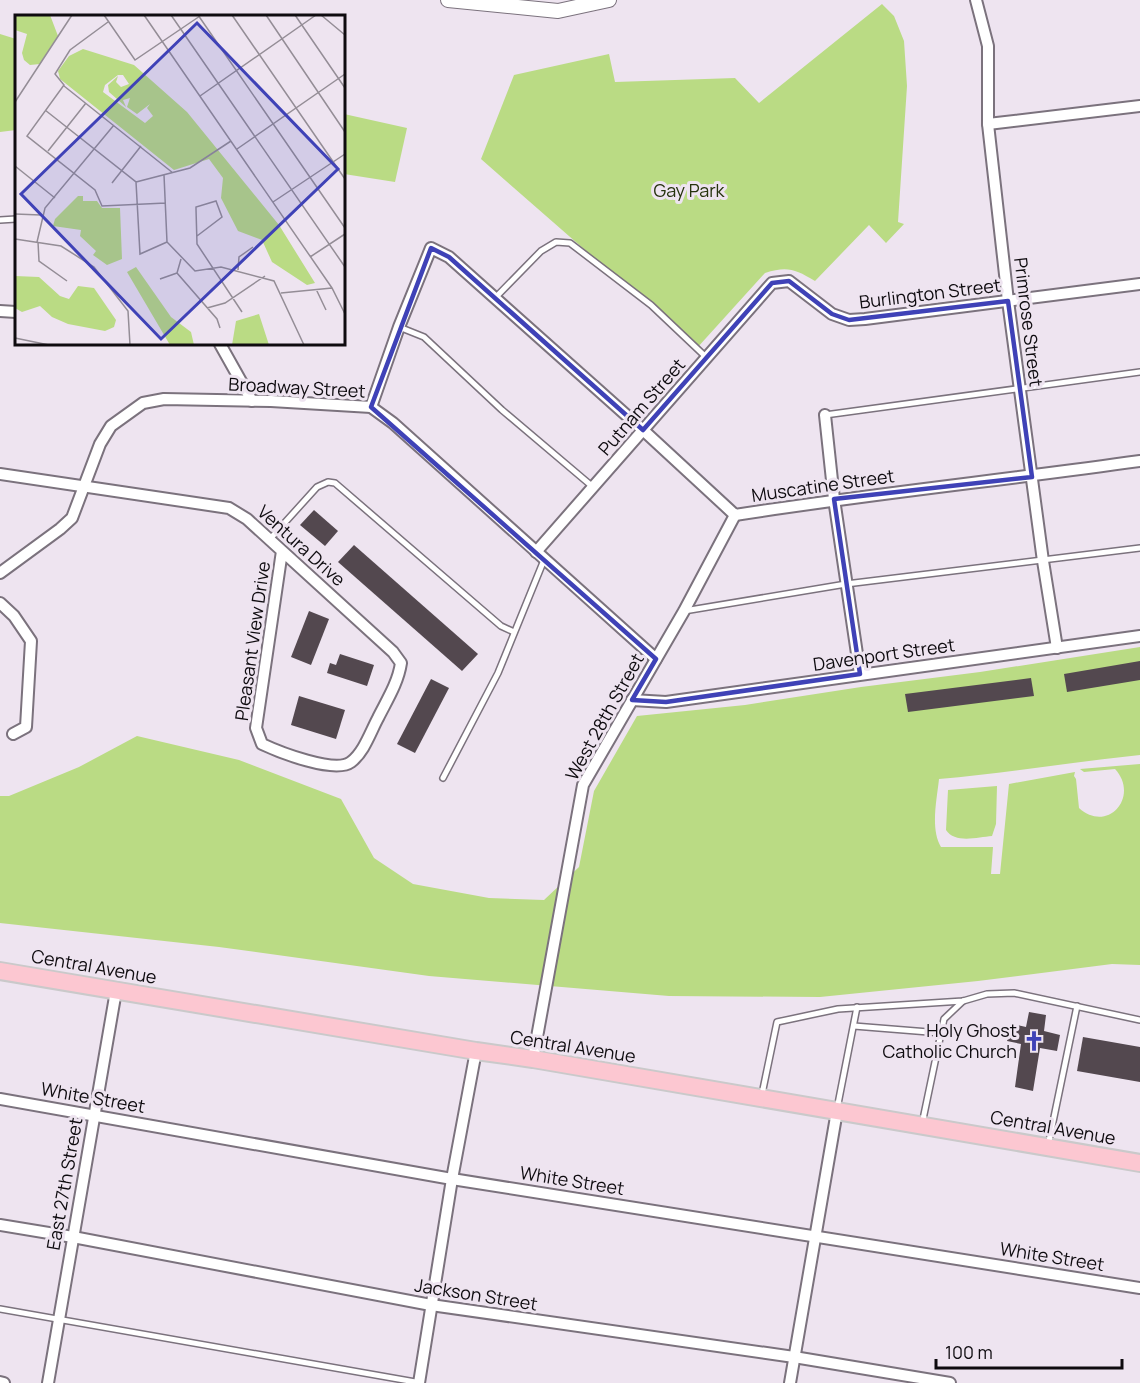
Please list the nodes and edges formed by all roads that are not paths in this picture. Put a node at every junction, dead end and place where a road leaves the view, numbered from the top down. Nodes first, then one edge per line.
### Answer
1 (448, 0) edge
2 (609, 0) edge
3 (976, 0) edge
4 (1140, 106) edge
5 (988, 124) junction
6 (15, 219) edge
7 (0, 220) edge
8 (772, 283) joint
9 (1140, 284) edge
10 (495, 298) junction
11 (1008, 301) junction
12 (0, 311) edge
13 (15, 312) edge
14 (399, 327) junction
15 (221, 345) edge
16 (707, 358) junction
17 (1140, 372) edge
18 (1020, 388) junction
19 (252, 401) junction
20 (371, 407) junction
21 (825, 415) joint
22 (643, 430) junction
23 (1140, 461) edge
24 (0, 474) edge
25 (1032, 477) junction
26 (85, 487) junction
27 (594, 487) junction
28 (834, 499) junction
29 (735, 515) junction
30 (270, 539) junction
31 (1140, 548) edge
32 (282, 551) junction
33 (540, 555) junction
34 (1043, 561) junction
35 (0, 573) edge
36 (846, 584) junction
37 (0, 603) edge
38 (684, 611) junction
39 (514, 632) junction
40 (1140, 636) edge
41 (1057, 648) junction
42 (656, 659) junction
43 (401, 663) joint
44 (860, 675) junction
45 (632, 700) junction
46 (13, 734) dead end
47 (443, 778) dead end
48 (0, 971) edge
49 (116, 991) junction
50 (963, 1001) junction
51 (1077, 1006) junction
52 (857, 1007) junction
53 (1140, 1020) edge
54 (854, 1026) junction
55 (941, 1034) junction
56 (476, 1051) junction
57 (533, 1059) junction
58 (761, 1098) junction
59 (0, 1099) edge
60 (837, 1111) junction
61 (94, 1115) junction
62 (921, 1125) junction
63 (1048, 1147) junction
64 (1140, 1163) edge
65 (452, 1179) junction
66 (0, 1225) edge
67 (816, 1236) junction
68 (73, 1237) junction
69 (1140, 1288) edge
70 (431, 1305) junction
71 (0, 1309) edge
72 (60, 1319) junction
73 (794, 1357) junction
74 (48, 1383) edge
75 (421, 1383) edge
76 (790, 1383) edge
77 (950, 1383) edge

1 - 2 street
3 - 5 street, Primrose Street
4 - 5 street
5 - 11 street, Primrose Street
6 - 7 lane
8 - 11 street, Burlington Street
8 - 16 street, Putnam Street
9 - 11 street, Burlington Street
10 - 14 street, Muscatine Street
10 - 16 lane
10 - 22 street, Muscatine Street
11 - 18 street, Primrose Street
12 - 13 street
14 - 20 street
14 - 27 lane
15 - 19 street
16 - 22 street, Putnam Street
17 - 18 lane
18 - 21 lane
18 - 25 street, Primrose Street
19 - 20 street, Broadway Street
19 - 26 street, Broadway Street
20 - 33 street, Broadway Street
21 - 28 street
22 - 27 street, Putnam Street
22 - 29 street, Muscatine Street
23 - 25 street, Muscatine Street
24 - 26 street, Ventura Drive
25 - 28 street, Muscatine Street
25 - 34 street, Primrose Street
26 - 30 street, Ventura Drive
26 - 35 street, Broadway Street
27 - 33 street, Putnam Street
28 - 29 street, Muscatine Street
28 - 36 street
29 - 38 street, West 28th Street
30 - 32 street, Ventura Drive
30 - 39 lane
31 - 34 lane
32 - 43 street, Ventura Drive
32 - 43 street, Pleasant View Drive
33 - 39 lane
33 - 42 street, Broadway Street
34 - 36 lane
34 - 41 street, Primrose Street
36 - 38 lane
36 - 44 street
37 - 46 street
38 - 42 street, West 28th Street
39 - 47 lane
40 - 41 street, Davenport Street
41 - 44 street, Davenport Street
42 - 45 street, West 28th Street
44 - 45 street, Davenport Street
45 - 57 street, West 28th Street
48 - 49 main road, Central Avenue
49 - 56 main road, Central Avenue
49 - 61 street, East 27th Street
50 - 51 lane
50 - 52 lane
50 - 55 lane
51 - 53 lane
51 - 63 lane
52 - 54 lane
52 - 58 lane
54 - 55 lane
54 - 60 lane
55 - 62 lane
56 - 57 main road, Central Avenue
56 - 65 street
57 - 58 main road, Central Avenue
58 - 60 main road, Central Avenue
59 - 61 street, White Street
60 - 62 main road, Central Avenue
60 - 67 street
61 - 65 street, White Street
61 - 68 street, East 27th Street
62 - 63 main road, Central Avenue
63 - 64 main road, Central Avenue
65 - 67 street, White Street
65 - 70 street
66 - 68 street, Jackson Street
67 - 69 street, White Street
67 - 73 street
68 - 70 street, Jackson Street
68 - 72 street, East 27th Street
70 - 73 street, Jackson Street
70 - 75 street
71 - 72 lane
72 - 74 street, East 27th Street
72 - 75 lane
73 - 76 street
73 - 77 street, Jackson Street

